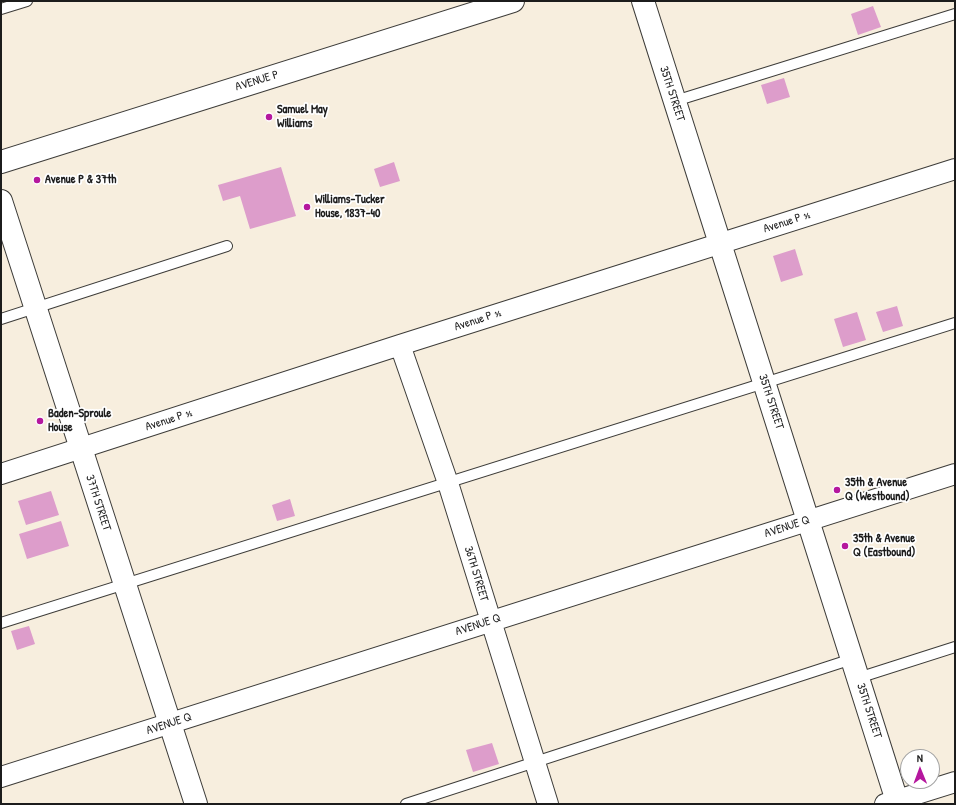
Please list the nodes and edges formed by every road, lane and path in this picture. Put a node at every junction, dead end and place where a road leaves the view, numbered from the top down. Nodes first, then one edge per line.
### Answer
1 (27, 1) edge
2 (513, 1) edge
3 (643, 1) edge
4 (1, 9) edge
5 (955, 14) edge
6 (675, 100) junction
7 (1, 162) edge
8 (955, 169) edge
9 (1, 201) edge
10 (720, 243) junction
11 (227, 246) dead end
12 (35, 308) junction
13 (1, 318) edge
14 (955, 323) edge
15 (400, 345) junction
16 (765, 383) junction
17 (81, 449) junction
18 (1, 474) edge
19 (955, 474) edge
20 (448, 483) junction
21 (808, 520) junction
22 (124, 584) junction
23 (491, 621) junction
24 (1, 623) edge
25 (955, 647) edge
26 (855, 668) junction
27 (170, 723) junction
28 (535, 763) junction
29 (1, 777) edge
30 (955, 782) edge
31 (893, 803) edge
32 (196, 804) edge
33 (406, 804) edge
34 (548, 804) edge

1 - 4 lane
2 - 7 main road, AVENUE P
3 - 6 main road, 35TH STREET
5 - 6 lane
6 - 10 main road, 35TH STREET
8 - 10 street, Avenue P ½
9 - 12 main road, 37TH STREET
10 - 15 street, Avenue P ½
10 - 16 main road, 35TH STREET
11 - 12 lane
12 - 13 lane
12 - 17 main road, 37TH STREET
14 - 16 lane
15 - 17 street, Avenue P ½
15 - 20 street, 36TH STREET
16 - 20 lane
16 - 21 main road, 35TH STREET
17 - 18 street, Avenue P ½
17 - 22 main road, 37TH STREET
19 - 21 street, AVENUE Q
20 - 22 lane
20 - 23 street, 36TH STREET
21 - 23 street, AVENUE Q
21 - 26 main road, 35TH STREET
22 - 24 lane
22 - 27 main road, 37TH STREET
23 - 27 street, AVENUE Q
23 - 28 street, 36TH STREET
25 - 26 lane
26 - 28 lane
26 - 31 main road, 35TH STREET
27 - 29 street, AVENUE Q
27 - 32 main road, 37TH STREET
28 - 33 lane
28 - 34 street, 36TH STREET
30 - 31 street

